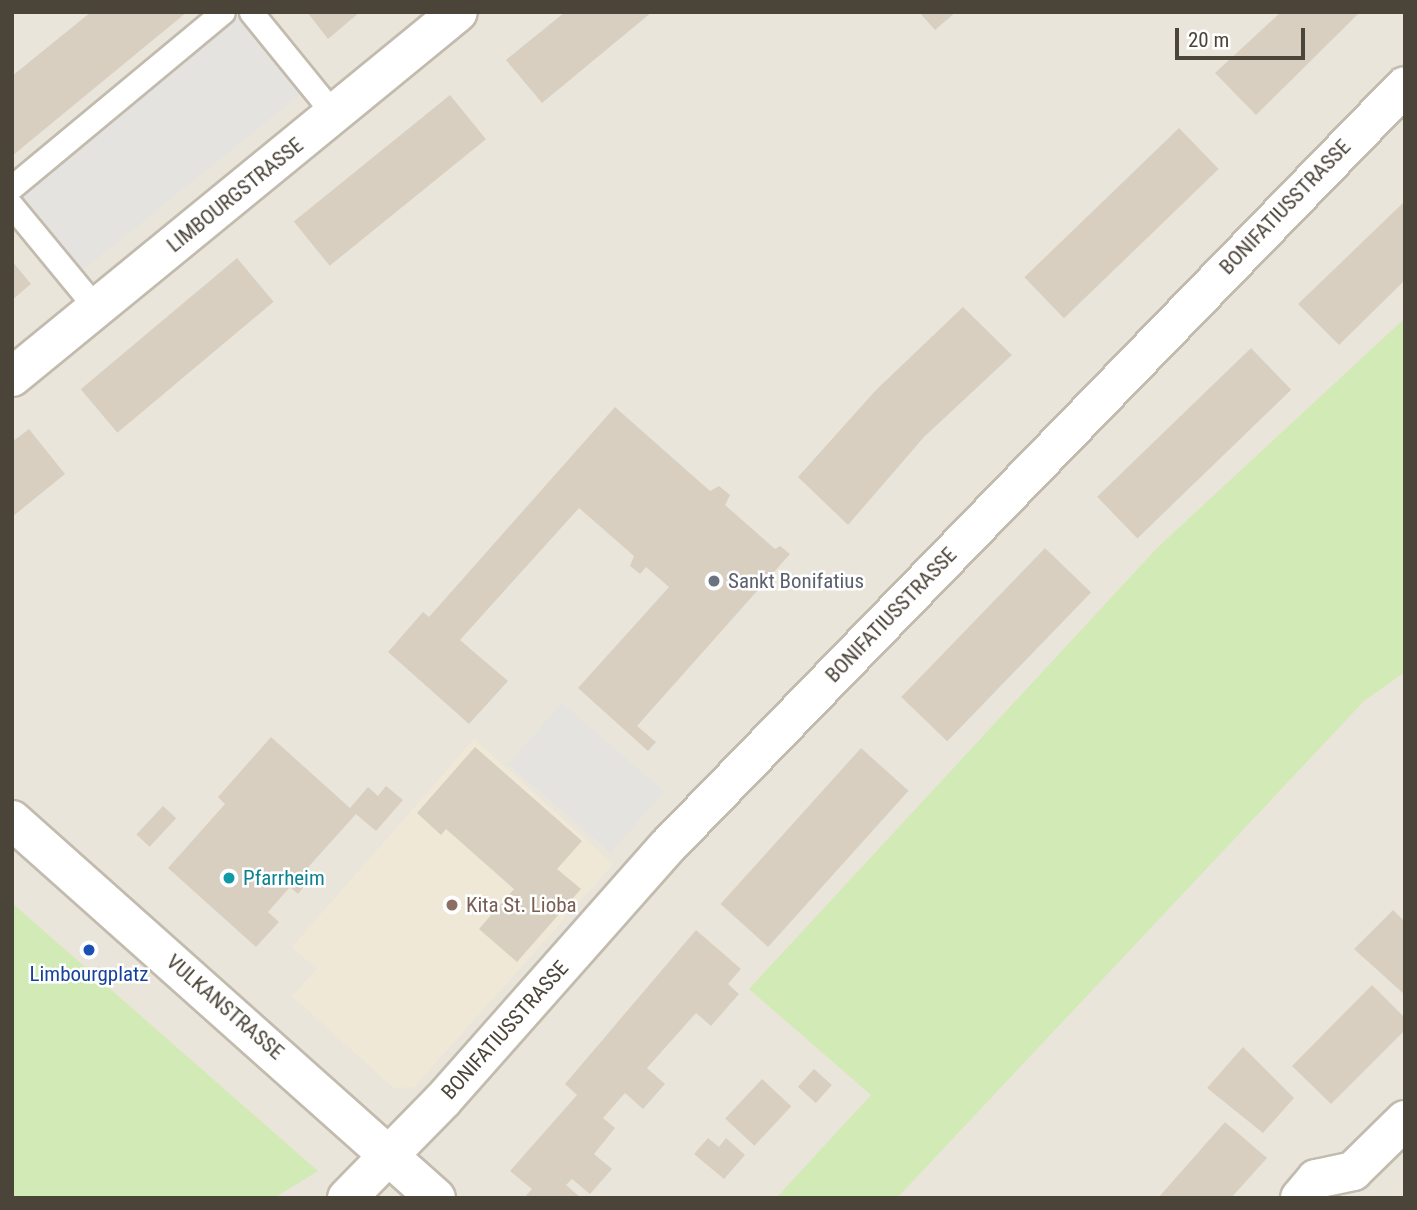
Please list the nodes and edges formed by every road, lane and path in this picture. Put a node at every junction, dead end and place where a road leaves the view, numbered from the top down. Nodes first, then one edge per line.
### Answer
1 (223, 12) edge
2 (251, 12) edge
3 (458, 12) edge
4 (1405, 86) edge
5 (334, 114) junction
6 (12, 187) edge
7 (12, 206) edge
8 (96, 308) junction
9 (12, 377) edge
10 (12, 820) edge
11 (1405, 1120) edge
12 (391, 1156) junction
13 (1318, 1192) edge
14 (347, 1198) edge
15 (436, 1198) edge

1 - 6 lane
2 - 5 lane
3 - 5 street, LIMBOURGSTRASSE
4 - 12 street, BONIFATIUSSTRASSE
5 - 8 street, LIMBOURGSTRASSE
7 - 8 lane
8 - 9 street, LIMBOURGSTRASSE
10 - 12 street, VULKANSTRASSE
11 - 13 street
12 - 14 street, BONIFATIUSSTRASSE
12 - 15 street, VULKANSTRASSE

